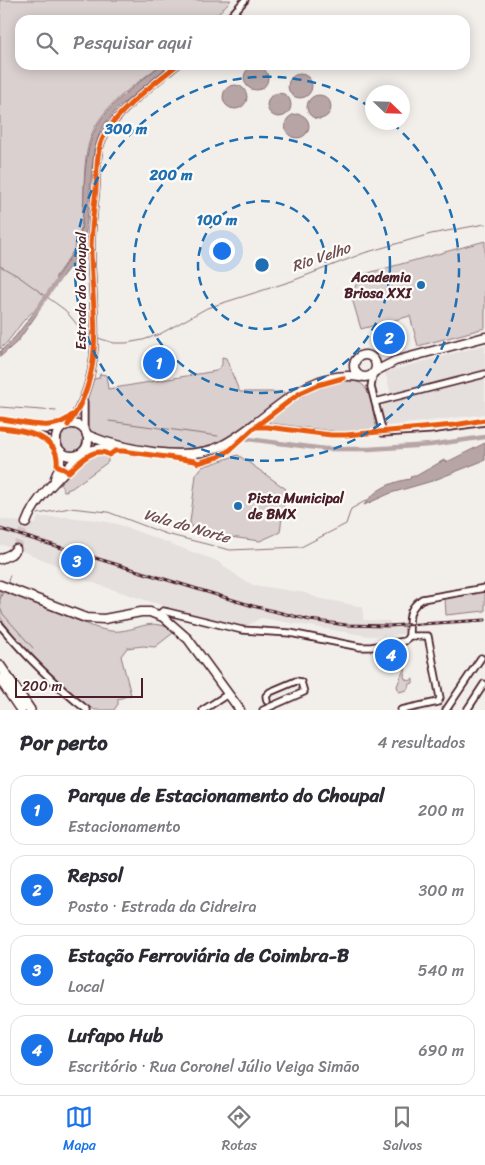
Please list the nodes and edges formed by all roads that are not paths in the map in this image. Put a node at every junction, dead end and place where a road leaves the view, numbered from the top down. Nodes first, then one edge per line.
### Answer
1 (245, 0) edge
2 (232, 15) edge
3 (171, 70) edge
4 (485, 337) edge
5 (374, 359) junction
6 (355, 361) junction
7 (395, 361) junction
8 (374, 373) junction
9 (485, 374) edge
10 (336, 376) junction
11 (362, 377) junction
12 (371, 388) junction
13 (84, 398) junction
14 (375, 402) junction
15 (485, 422) edge
16 (0, 425) edge
17 (64, 427) junction
18 (25, 429) junction
19 (86, 432) junction
20 (118, 446) junction
21 (59, 448) junction
22 (82, 453) junction
23 (53, 484) junction
24 (26, 523) tunnel mouth
25 (16, 549) tunnel mouth
26 (0, 559) edge
27 (1, 585) edge
28 (485, 588) edge
29 (158, 614) junction
30 (0, 625) edge
31 (409, 636) junction
32 (481, 658) dead end
33 (0, 666) edge
34 (0, 678) edge
35 (484, 684) edge
36 (228, 694) junction
37 (267, 701) dead end
38 (21, 710) edge
39 (30, 710) edge
40 (87, 710) edge
41 (203, 710) edge
42 (240, 710) edge
43 (263, 710) edge
44 (400, 710) edge
45 (446, 710) edge
46 (467, 710) edge

1 - 2 street
3 - 13 street, Estrada do Choupal
4 - 7 main road
5 - 6 main road
5 - 7 main road
5 - 8 main road
6 - 10 main road
6 - 11 main road
7 - 8 main road
8 - 11 main road
8 - 12 street
9 - 14 street
10 - 11 main road
10 - 20 main road
11 - 12 street
12 - 14 street
13 - 17 street, Estrada do Choupal
13 - 19 street, Estrada do Choupal
14 - 15 street
16 - 18 street
17 - 18 street
17 - 19 main road
17 - 21 main road
18 - 21 street
19 - 20 main road
19 - 22 main road
20 - 22 main road
21 - 22 main road
21 - 23 main road
22 - 23 main road
23 - 24 main road
25 - 26 main road
27 - 29 main road
28 - 31 street
29 - 31 street
29 - 36 main road
30 - 40 street
31 - 44 street
32 - 45 street
33 - 39 highway
34 - 38 highway
35 - 46 street
36 - 41 street
36 - 42 main road
37 - 43 street

